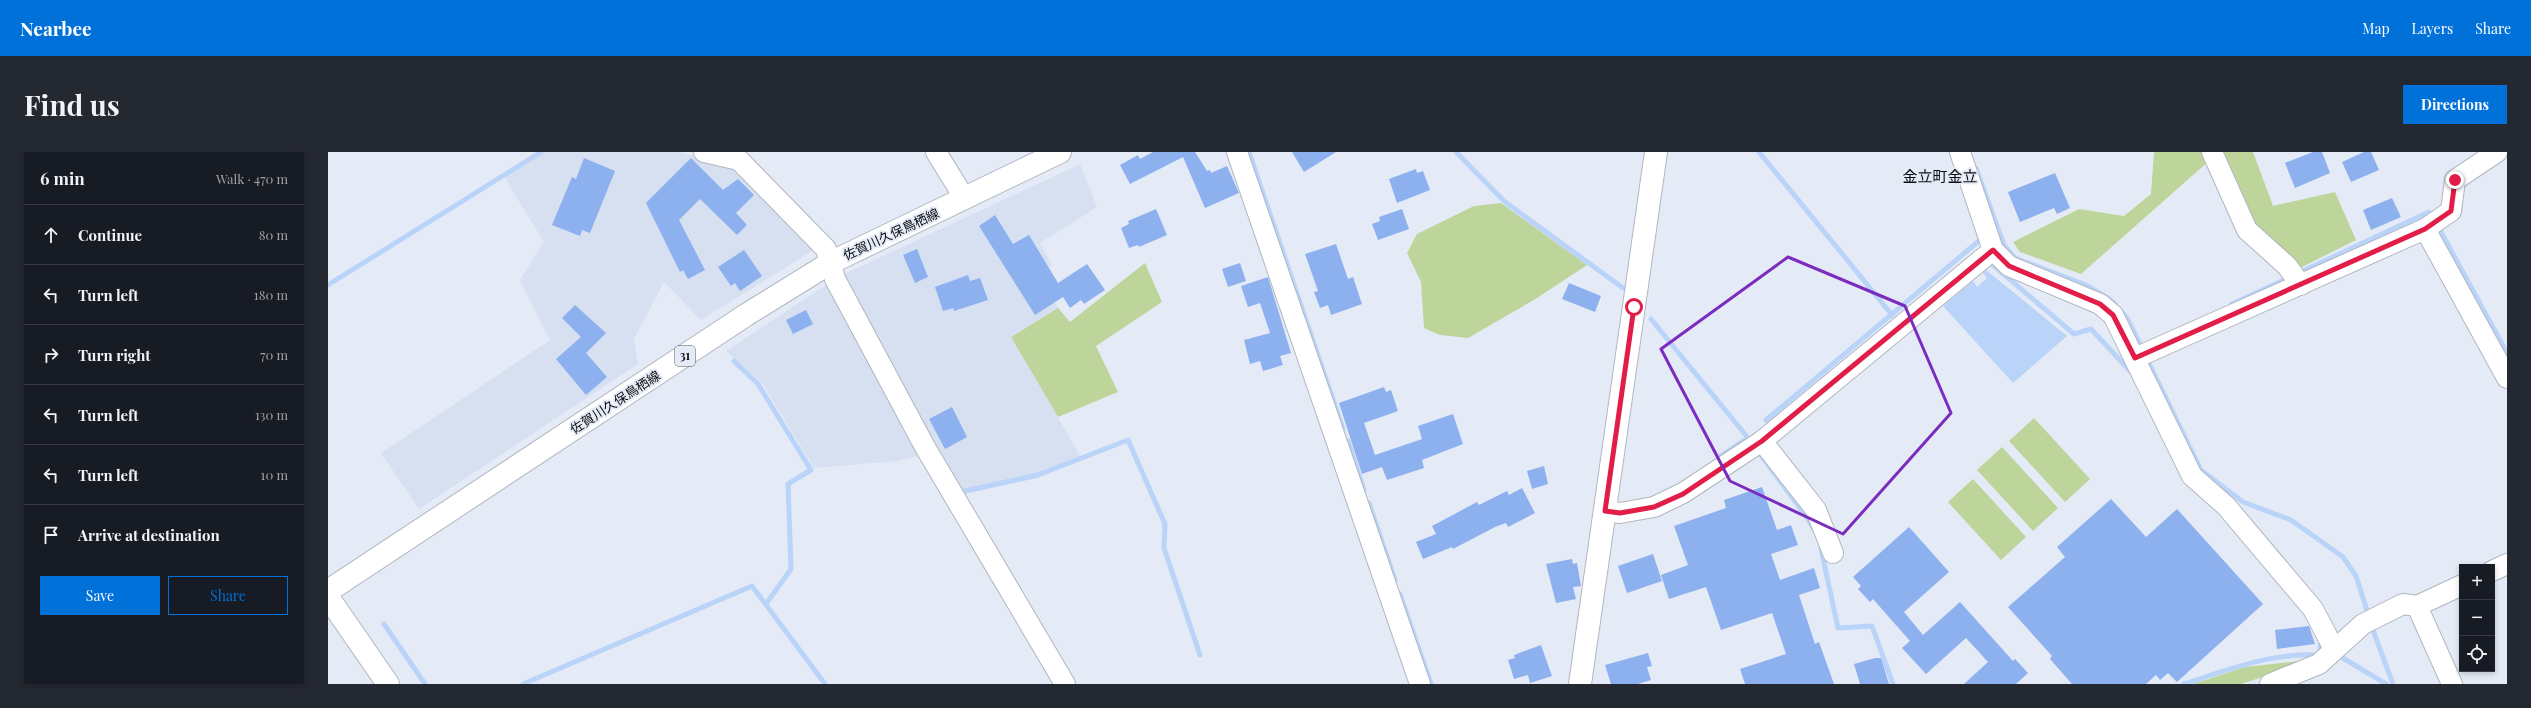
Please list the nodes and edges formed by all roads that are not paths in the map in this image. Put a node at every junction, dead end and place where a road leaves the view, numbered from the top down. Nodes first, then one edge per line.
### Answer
1 (704, 152) edge
2 (936, 152) edge
3 (1060, 152) edge
4 (1237, 152) edge
5 (1656, 152) edge
6 (1960, 152) edge
7 (2212, 152) edge
8 (2497, 152) edge
9 (964, 199) junction
10 (2425, 229) junction
11 (1993, 250) junction
12 (830, 263) junction
13 (2301, 285) junction
14 (2135, 358) junction
15 (2507, 378) edge
16 (1762, 441) junction
17 (1605, 511) junction
18 (1833, 553) dead end
19 (2507, 564) edge
20 (2495, 570) edge
21 (2459, 586) edge
22 (328, 591) edge
23 (328, 597) edge
24 (2417, 606) junction
25 (2334, 649) junction
26 (388, 684) edge
27 (1065, 684) edge
28 (1420, 684) edge
29 (1580, 684) edge
30 (2270, 684) edge
31 (2452, 684) edge

1 - 12 street
2 - 9 street
3 - 9 main road, 佐賀川久保鳥栖線 / 31
4 - 28 street
5 - 17 main road
6 - 11 street
7 - 13 street
8 - 10 street
9 - 12 main road, 佐賀川久保鳥栖線 / 31
10 - 13 street
10 - 15 street
11 - 14 street
11 - 16 street
12 - 22 main road, 佐賀川久保鳥栖線 / 31
12 - 27 street
13 - 14 street
14 - 25 street
16 - 17 street
16 - 18 street
17 - 29 main road
19 - 20 street
21 - 24 street
23 - 26 main road
24 - 25 street
24 - 31 street
25 - 30 street

